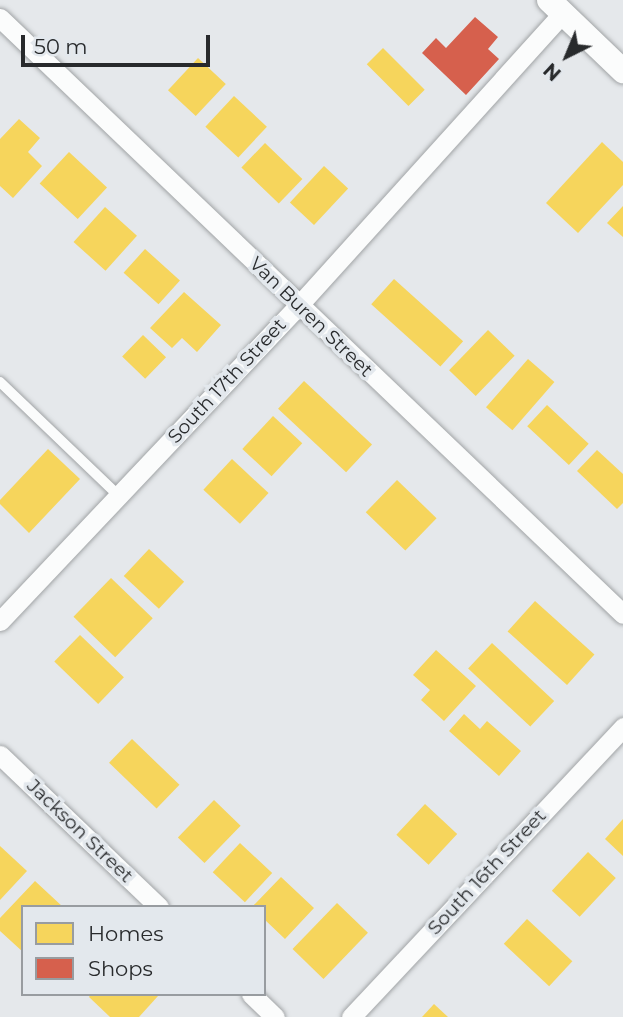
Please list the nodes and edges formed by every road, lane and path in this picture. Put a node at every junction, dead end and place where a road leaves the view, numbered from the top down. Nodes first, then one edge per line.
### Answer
1 (556, 7) edge
2 (0, 18) edge
3 (622, 67) edge
4 (298, 306) junction
5 (0, 382) edge
6 (119, 496) junction
7 (623, 614) edge
8 (0, 621) edge
9 (623, 727) edge
10 (0, 755) edge
11 (157, 905) edge
12 (253, 996) edge
13 (275, 1017) edge
14 (351, 1017) edge

1 - 3 street
1 - 4 street, South 17th Street
2 - 4 street, Van Buren Street
4 - 6 street, South 17th Street
4 - 7 street, Van Buren Street
5 - 6 lane
6 - 8 street, South 17th Street
9 - 14 street, South 16th Street
10 - 11 street, Jackson Street
12 - 13 street

